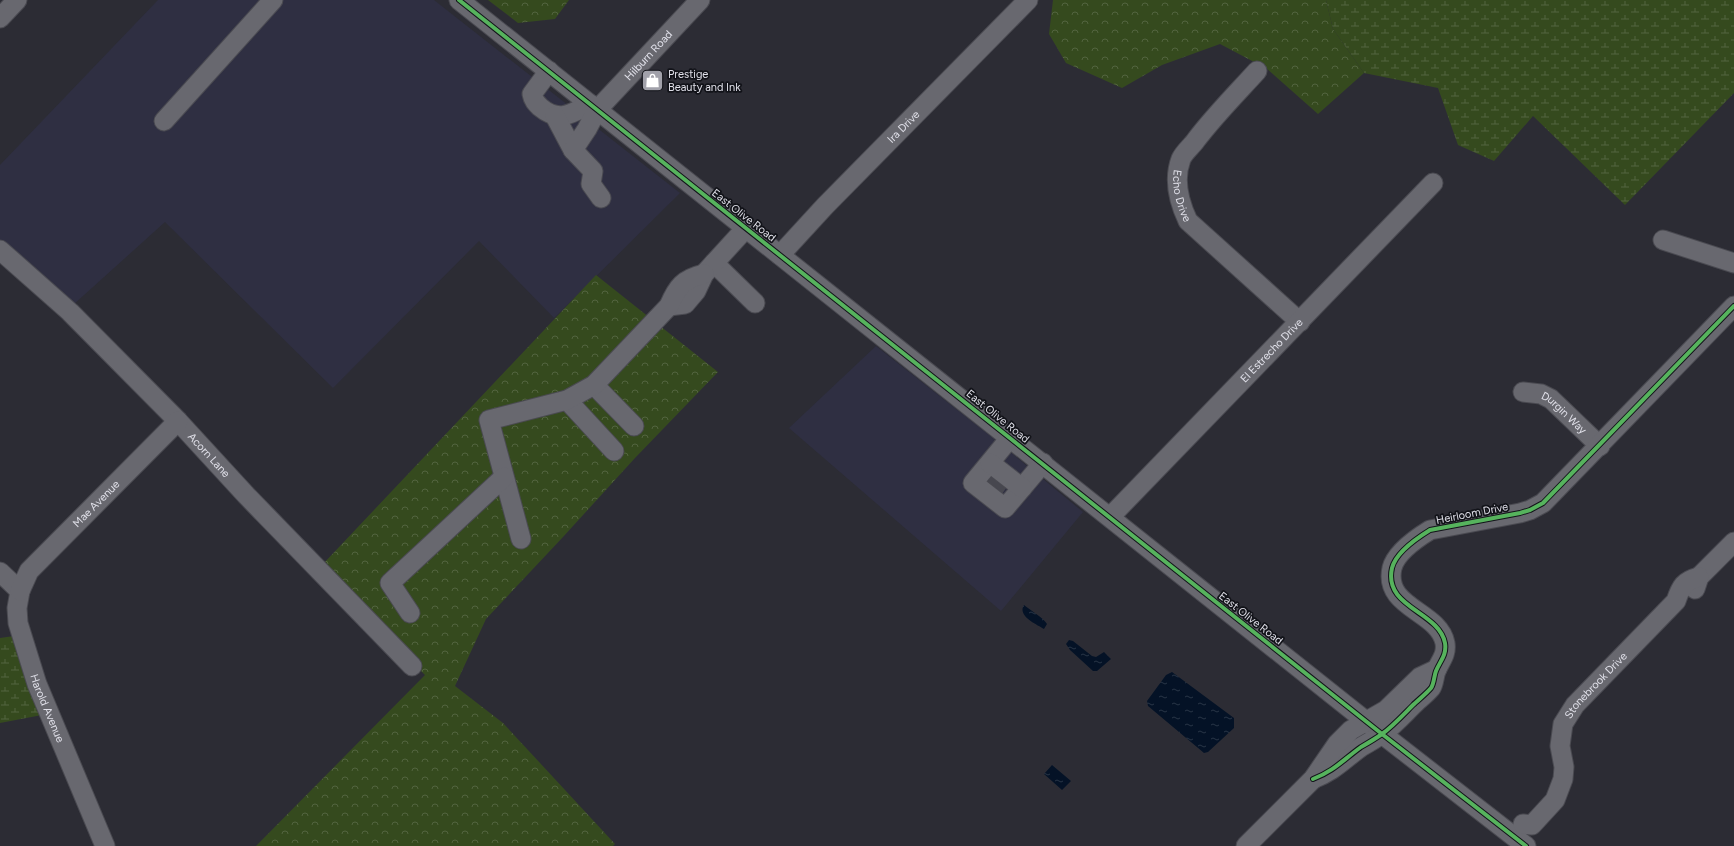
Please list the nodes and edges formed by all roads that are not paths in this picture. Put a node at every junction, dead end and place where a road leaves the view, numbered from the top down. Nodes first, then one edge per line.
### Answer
1 (17, 0) edge
2 (273, 0) edge
3 (459, 0) edge
4 (700, 0) edge
5 (1028, 0) edge
6 (0, 18) edge
7 (549, 71) junction
8 (1257, 71) dead end
9 (594, 107) junction
10 (555, 116) junction
11 (164, 121) dead end
12 (573, 150) junction
13 (1433, 183) dead end
14 (601, 198) dead end
15 (746, 228) junction
16 (1664, 240) dead end
17 (0, 250) edge
18 (780, 255) junction
19 (1734, 263) edge
20 (709, 269) junction
21 (755, 303) dead end
22 (1734, 306) edge
23 (1300, 322) junction
24 (594, 385) junction
25 (1523, 392) dead end
26 (567, 400) junction
27 (178, 420) junction
28 (634, 426) dead end
29 (1010, 438) junction
30 (1600, 446) junction
31 (614, 451) dead end
32 (990, 463) junction
33 (1042, 463) junction
34 (504, 477) junction
35 (997, 485) junction
36 (1022, 488) junction
37 (1110, 517) junction
38 (521, 539) dead end
39 (1734, 542) edge
40 (0, 572) edge
41 (20, 591) junction
42 (410, 613) dead end
43 (412, 666) dead end
44 (1437, 669) junction
45 (1367, 721) junction
46 (1382, 734) junction
47 (1313, 779) junction
48 (1516, 838) edge
49 (105, 846) edge
50 (1246, 846) edge

1 - 6 street
2 - 11 street
3 - 7 street, East Olive Road
4 - 9 street, Hilburn Road
5 - 18 street, Ira Drive
7 - 9 street, East Olive Road
7 - 10 street
8 - 23 street, Echo Drive
9 - 10 street
9 - 12 street
9 - 15 street, East Olive Road
10 - 12 street
12 - 14 street
13 - 23 street, El Estrecho Drive
15 - 18 street, East Olive Road
15 - 20 street
16 - 19 street
17 - 27 street, Acorn Lane
18 - 29 street, East Olive Road
20 - 21 street
20 - 24 street
22 - 30 street, Heirloom Drive
23 - 37 street, El Estrecho Drive
24 - 26 street
24 - 28 street
25 - 30 street, Durgin Way
26 - 31 street
26 - 34 street
27 - 41 street, Mae Avenue
27 - 43 street, Acorn Lane
29 - 32 street
29 - 33 street, East Olive Road
30 - 44 street, Heirloom Drive
32 - 35 street
32 - 35 street
33 - 36 street
33 - 37 street, East Olive Road
34 - 38 street
34 - 42 street
35 - 36 street
35 - 36 street
37 - 45 street, East Olive Road
39 - 48 street, Stonebrook Drive
40 - 41 street
41 - 49 street, Harold Avenue
44 - 45 street, Heirloom Drive
44 - 46 street, Heirloom Drive
45 - 46 street, East Olive Road
45 - 47 street, Heirloom Drive
46 - 47 street, Heirloom Drive
46 - 48 street, East Olive Road
47 - 50 street, Heirloom Drive

